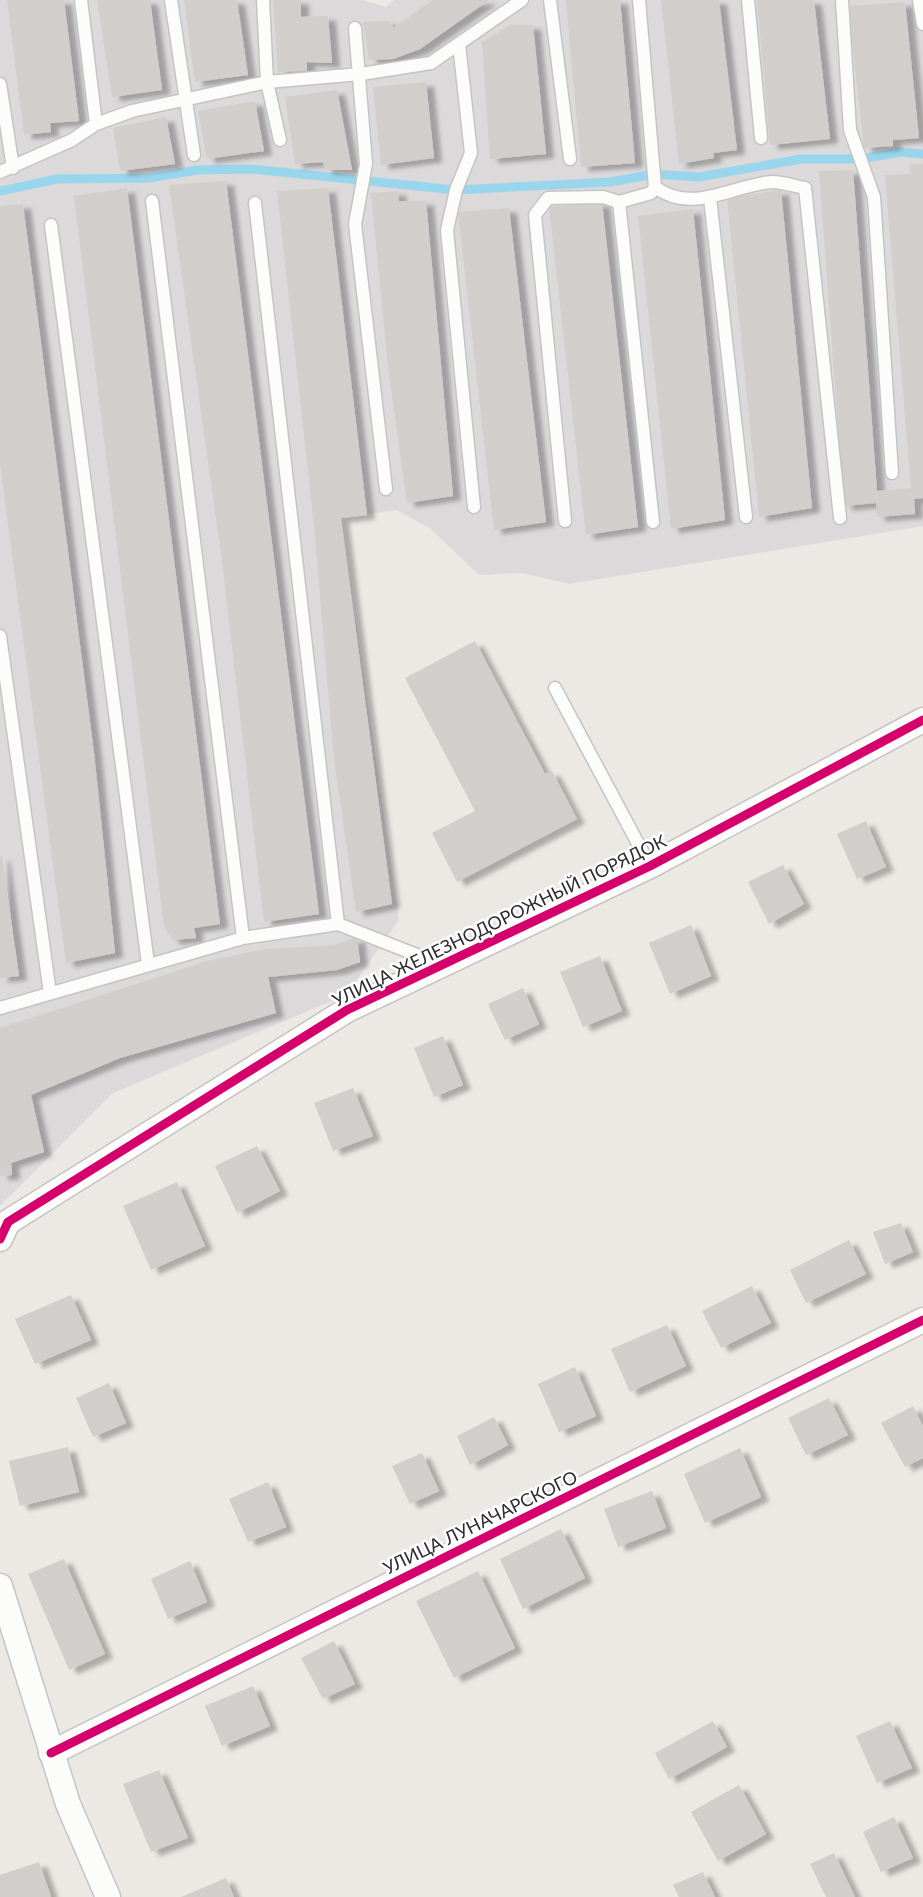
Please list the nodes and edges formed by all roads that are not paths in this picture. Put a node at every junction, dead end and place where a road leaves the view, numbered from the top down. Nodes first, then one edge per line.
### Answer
1 (81, 0) edge
2 (171, 0) edge
3 (263, 0) edge
4 (522, 0) edge
5 (550, 0) edge
6 (639, 0) edge
7 (748, 0) edge
8 (842, 0) edge
9 (919, 0) edge
10 (923, 24) edge
11 (355, 28) dead end
12 (459, 44) junction
13 (361, 75) junction
14 (267, 82) junction
15 (0, 84) edge
16 (186, 100) junction
17 (96, 124) junction
18 (761, 138) dead end
19 (280, 140) dead end
20 (194, 155) dead end
21 (570, 159) dead end
22 (7, 170) edge
23 (654, 187) junction
24 (710, 198) junction
25 (152, 201) dead end
26 (619, 202) junction
27 (255, 203) dead end
28 (51, 225) dead end
29 (892, 473) dead end
30 (386, 489) dead end
31 (474, 507) dead end
32 (746, 517) dead end
33 (840, 518) dead end
34 (565, 522) dead end
35 (653, 522) dead end
36 (0, 636) edge
37 (555, 688) dead end
38 (923, 720) edge
39 (650, 866) junction
40 (338, 924) junction
41 (243, 938) junction
42 (148, 964) junction
43 (443, 966) junction
44 (50, 993) junction
45 (0, 1007) edge
46 (3, 1226) edge
47 (923, 1320) edge
48 (0, 1586) edge
49 (51, 1753) junction
50 (108, 1897) edge

1 - 17 lane
2 - 16 lane
3 - 14 lane
4 - 12 lane
5 - 21 lane
6 - 23 lane
7 - 18 lane
8 - 29 lane
9 - 10 lane
11 - 13 lane
12 - 13 lane
12 - 31 lane
13 - 14 lane
13 - 30 lane
14 - 16 lane
14 - 19 lane
15 - 22 lane
16 - 17 lane
16 - 20 lane
17 - 22 lane
23 - 24 lane
23 - 26 lane
24 - 32 lane
24 - 33 lane
25 - 41 lane
26 - 34 lane
26 - 35 lane
27 - 40 lane
28 - 42 lane
36 - 44 lane
37 - 39 lane
38 - 39 street, УЛИЦА ЖЕЛЕЗНОДОРОЖНЫЙ ПОРЯДОК
39 - 43 street, УЛИЦА ЖЕЛЕЗНОДОРОЖНЫЙ ПОРЯДОК
40 - 41 lane
40 - 43 lane
41 - 42 lane
42 - 44 lane
43 - 46 street, УЛИЦА ЖЕЛЕЗНОДОРОЖНЫЙ ПОРЯДОК
44 - 45 lane
47 - 49 street, УЛИЦА ЛУНАЧАРСКОГО
48 - 49 street
49 - 50 street

